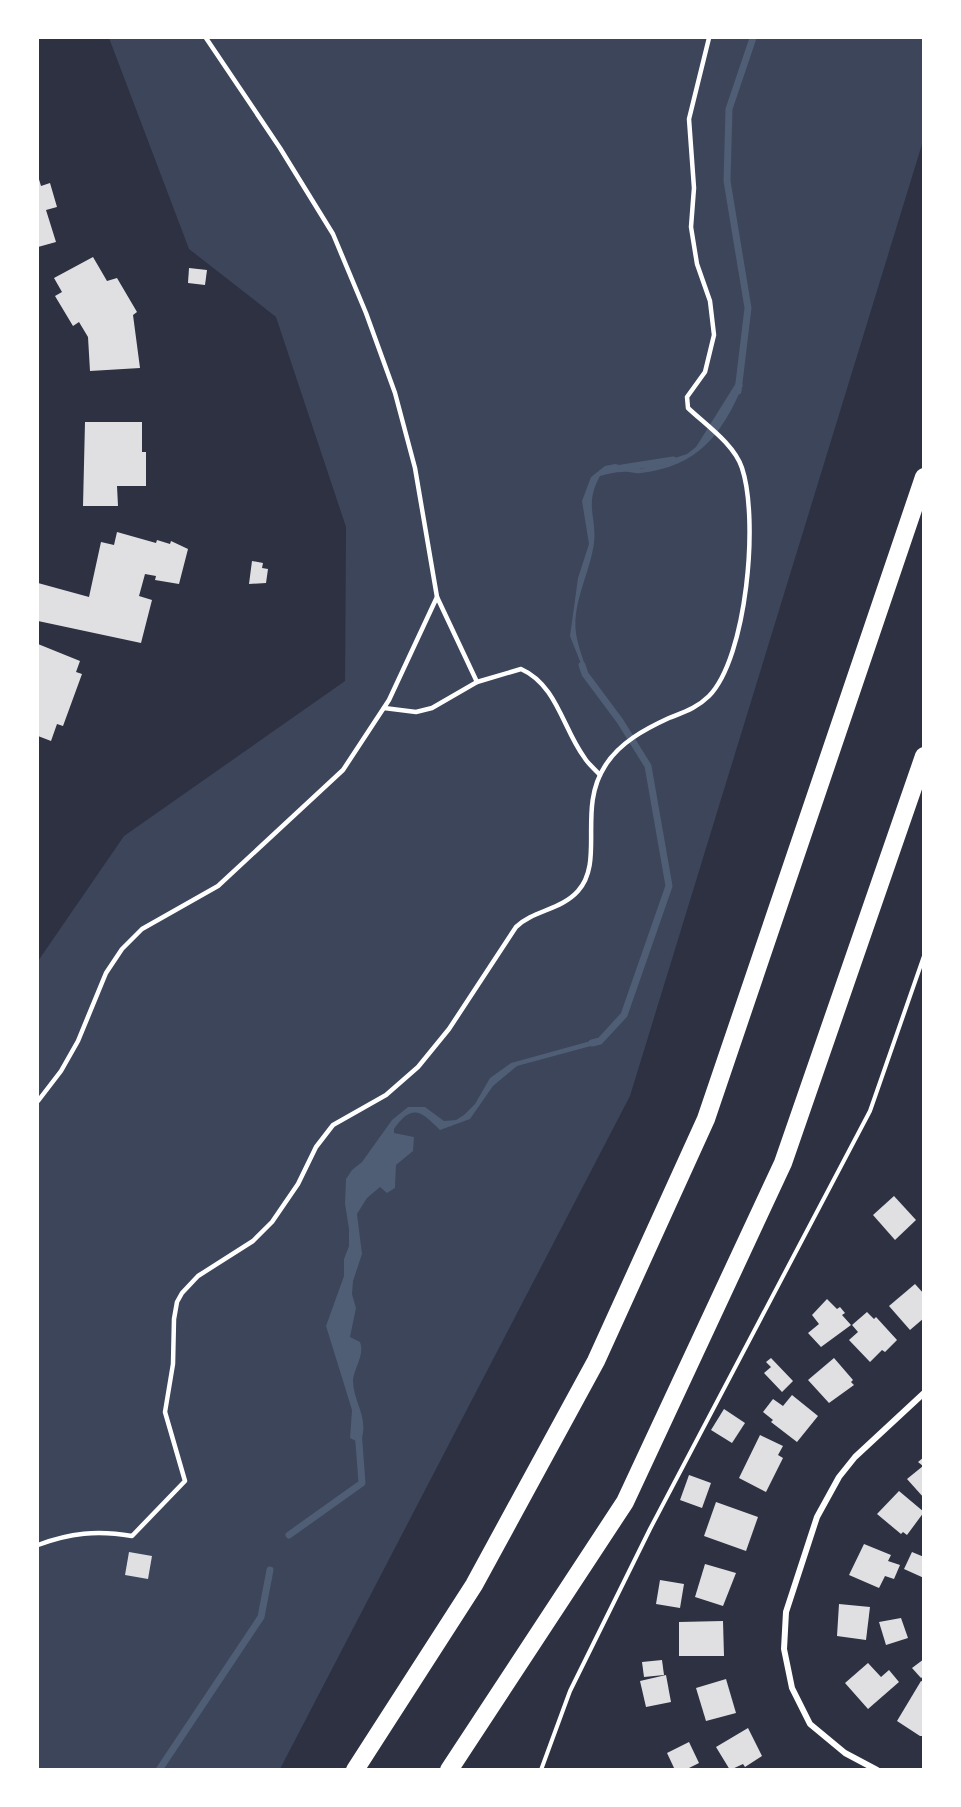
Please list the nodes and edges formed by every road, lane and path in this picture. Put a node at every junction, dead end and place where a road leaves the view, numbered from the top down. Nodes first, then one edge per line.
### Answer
1 (206, 38) edge
2 (709, 38) edge
3 (924, 477) edge
4 (437, 597) junction
5 (477, 682) junction
6 (384, 708) junction
7 (924, 756) edge
8 (600, 774) junction
9 (924, 956) edge
10 (38, 1101) edge
11 (924, 1393) edge
12 (38, 1545) edge
13 (355, 1770) edge
14 (449, 1770) edge
15 (541, 1770) edge
16 (877, 1770) edge

1 - 4 lane
2 - 8 lane
3 - 13 highway
4 - 5 lane
4 - 6 lane
5 - 6 lane
5 - 8 lane
6 - 10 lane
7 - 14 highway
8 - 12 lane
9 - 15 path
11 - 16 street

